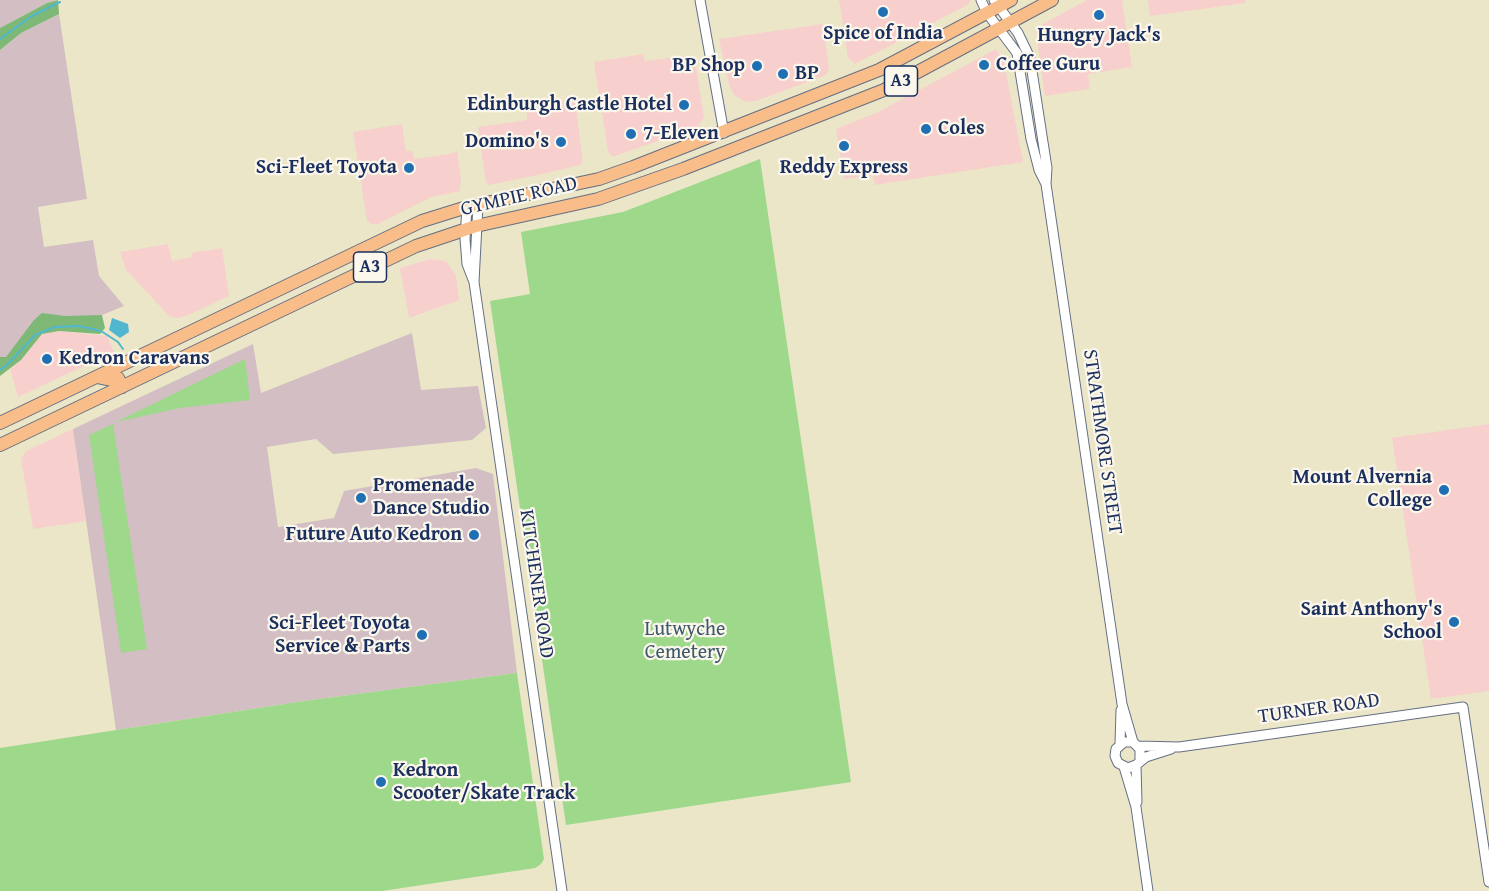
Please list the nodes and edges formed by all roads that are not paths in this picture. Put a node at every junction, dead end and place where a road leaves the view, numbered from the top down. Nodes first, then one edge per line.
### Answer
1 (700, 0) edge
2 (981, 0) edge
3 (1011, 0) edge
4 (1052, 0) edge
5 (993, 6) edge
6 (1011, 22) junction
7 (999, 28) junction
8 (724, 133) junction
9 (1046, 184) junction
10 (472, 206) junction
11 (471, 227) junction
12 (97, 377) junction
13 (122, 387) junction
14 (0, 423) edge
15 (0, 445) edge
16 (1122, 704) junction
17 (1120, 744) junction
18 (1136, 744) junction
19 (1179, 747) junction
20 (1138, 763) junction
21 (1124, 767) junction
22 (1136, 807) junction
23 (1489, 882) edge
24 (562, 891) edge
25 (1148, 891) edge

1 - 8 street
2 - 5 street
3 - 5 highway, GYMPIE ROAD / A3
4 - 6 highway, GYMPIE ROAD / A3
5 - 6 street, STRATHMORE STREET
5 - 7 street, STRATHMORE STREET
5 - 8 highway, GYMPIE ROAD / A3
6 - 7 highway, GYMPIE ROAD / A3
6 - 9 street, STRATHMORE STREET
7 - 9 street, STRATHMORE STREET
7 - 11 highway, GYMPIE ROAD / A3
8 - 10 highway, GYMPIE ROAD / A3
9 - 16 street, STRATHMORE STREET
10 - 11 street, KITCHENER ROAD
10 - 12 highway, GYMPIE ROAD / A3
11 - 13 highway, GYMPIE ROAD / A3
11 - 24 street, KITCHENER ROAD
12 - 13 highway
12 - 14 highway, GYMPIE ROAD / A3
13 - 15 highway, GYMPIE ROAD / A3
16 - 17 street, STRATHMORE STREET
16 - 18 street, STRATHMORE STREET
17 - 18 street, TURNER ROAD
17 - 21 street
18 - 19 street, TURNER ROAD
18 - 20 street
19 - 20 street, TURNER ROAD
19 - 23 street, TURNER ROAD
20 - 21 street, TURNER ROAD
20 - 22 street
21 - 22 street
22 - 25 street

